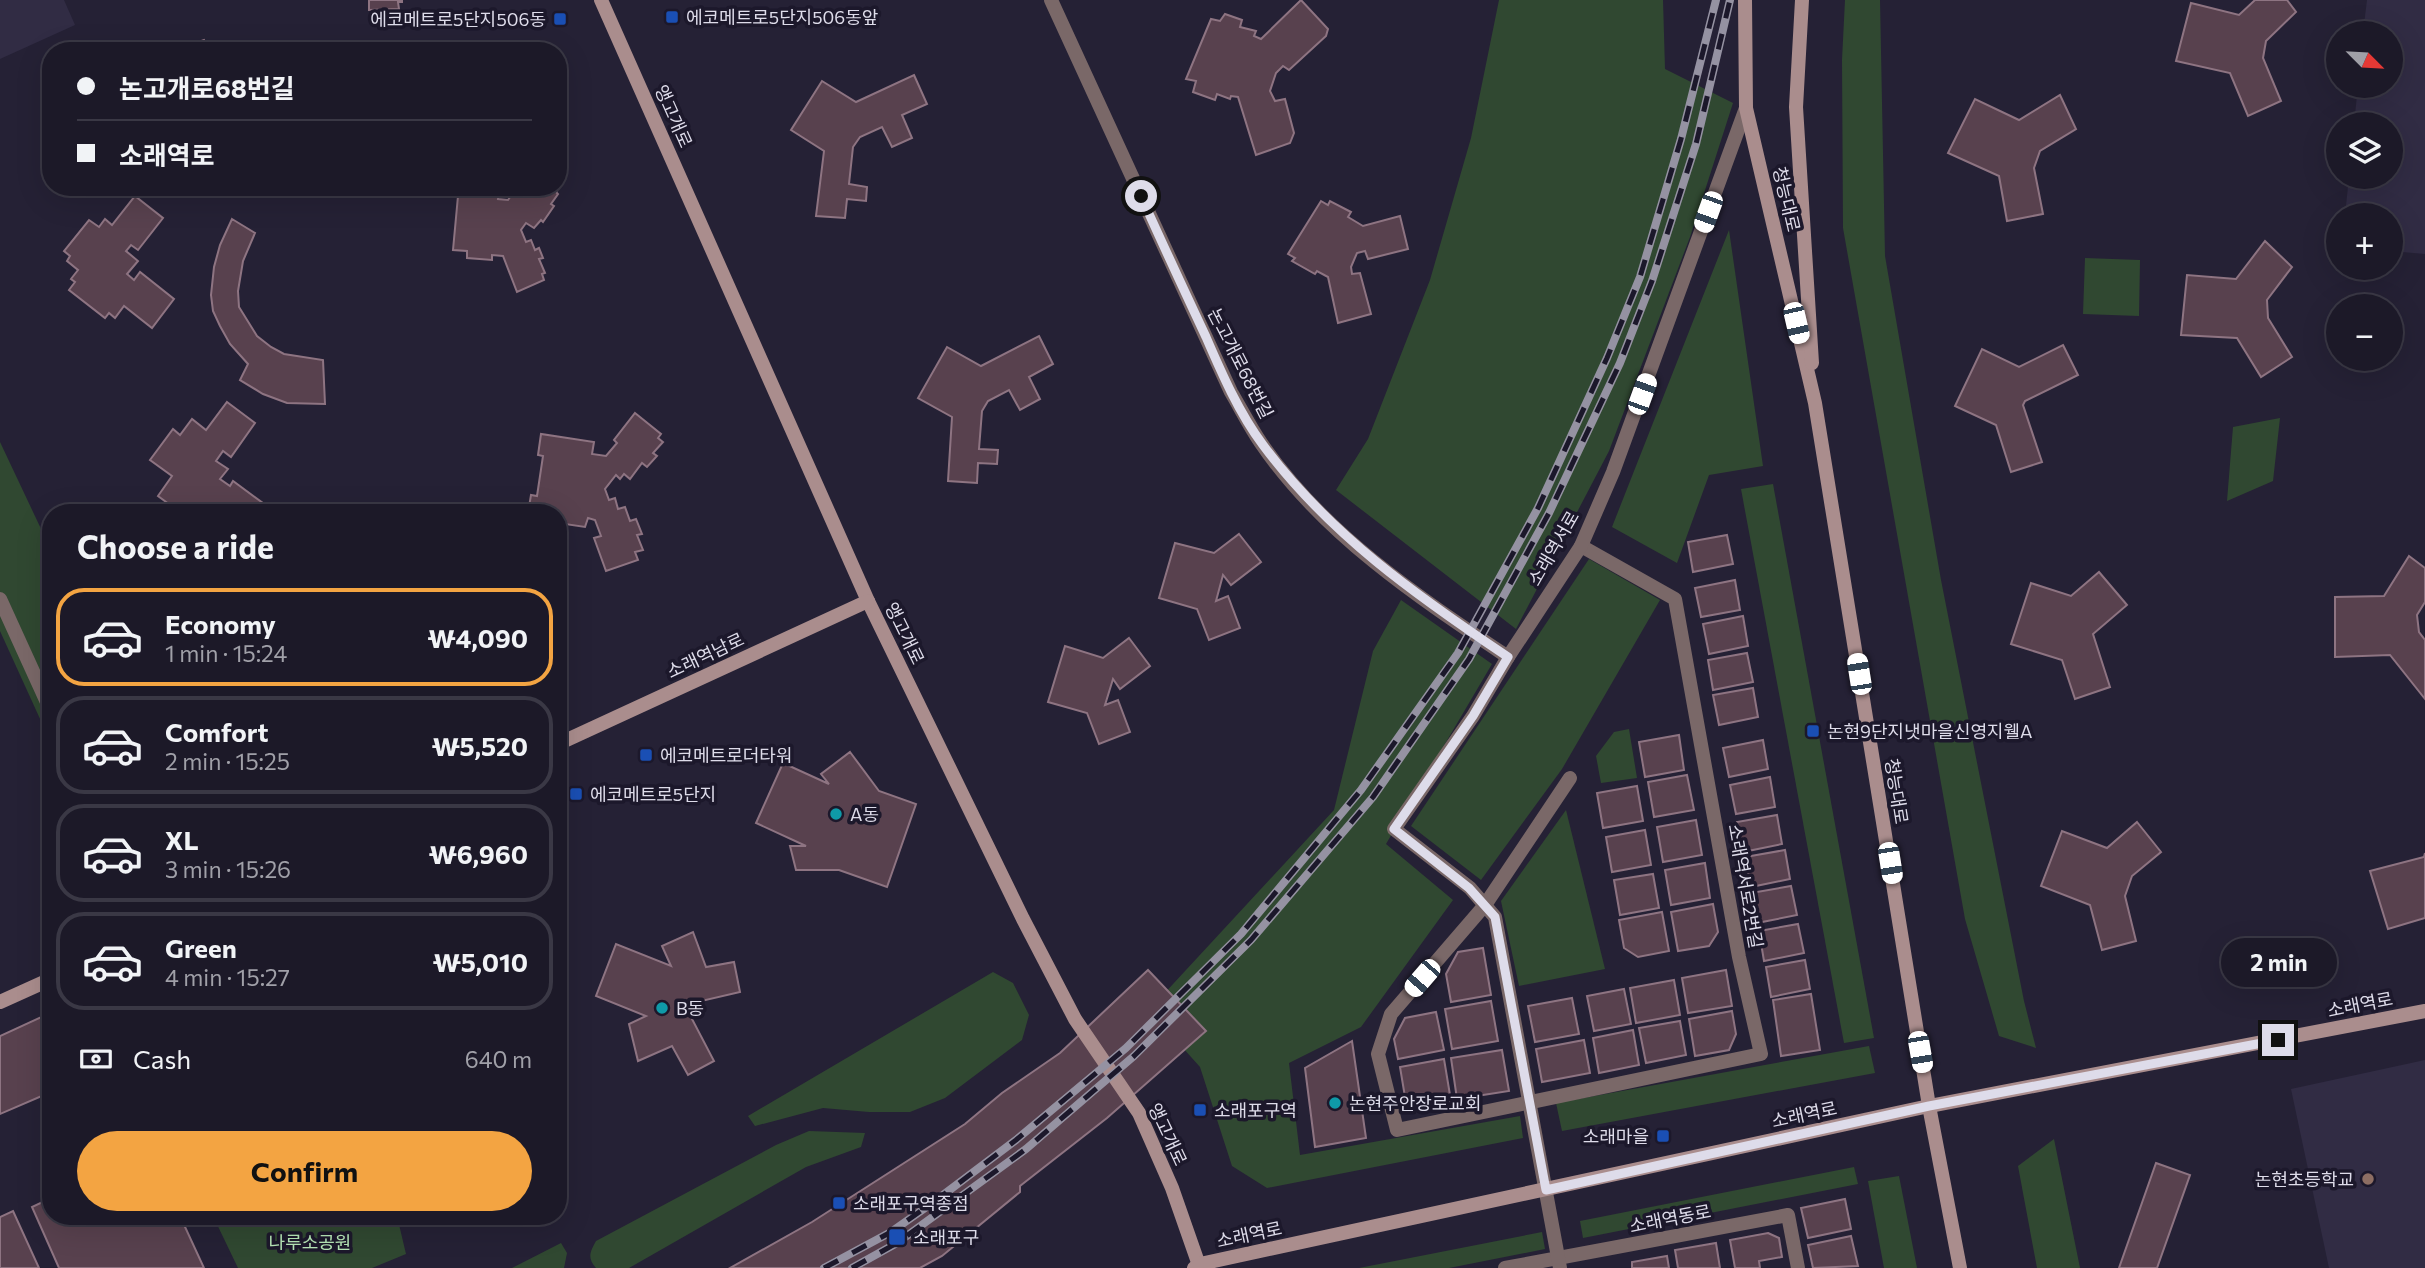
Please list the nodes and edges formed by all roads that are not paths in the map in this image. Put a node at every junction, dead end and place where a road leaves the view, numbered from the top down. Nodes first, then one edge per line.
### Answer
1 (601, 0) edge
2 (1051, 0) edge
3 (1745, 0) edge
4 (1802, 0) edge
5 (1746, 108) junction
6 (1815, 403) junction
7 (1581, 546) junction
8 (0, 599) edge
9 (868, 601) junction
10 (1508, 657) junction
11 (42, 691) edge
12 (567, 740) edge
13 (1570, 778) dead end
14 (1485, 905) junction
15 (42, 983) edge
16 (0, 1002) edge
17 (2425, 1011) edge
18 (1531, 1101) junction
19 (1929, 1106) junction
20 (1546, 1190) junction
21 (1559, 1263) edge
22 (1198, 1267) edge
23 (1505, 1268) edge
24 (1798, 1268) edge
25 (1960, 1268) edge

1 - 9 street, 앵고개로
2 - 10 street, 논고개로68번길
3 - 5 street, 청능대로
4 - 6 street, 청능대로
5 - 6 street, 청능대로
5 - 7 street, 소래역서로
6 - 19 street, 청능대로
7 - 10 street, 소래역서로
7 - 18 street, 소래역서로2번길
8 - 11 street
9 - 12 street, 소래역남로
9 - 22 street, 앵고개로
10 - 14 street, 소래역서로
13 - 14 street
14 - 18 street, 소래역서로
14 - 18 street
15 - 16 street
17 - 19 street, 소래역로
18 - 20 street, 소래역서로
19 - 20 street, 소래역로
19 - 25 street, 청능대로
20 - 21 street
20 - 22 street, 소래역로
21 - 23 street, 소래역동로
21 - 24 street, 소래역동로

